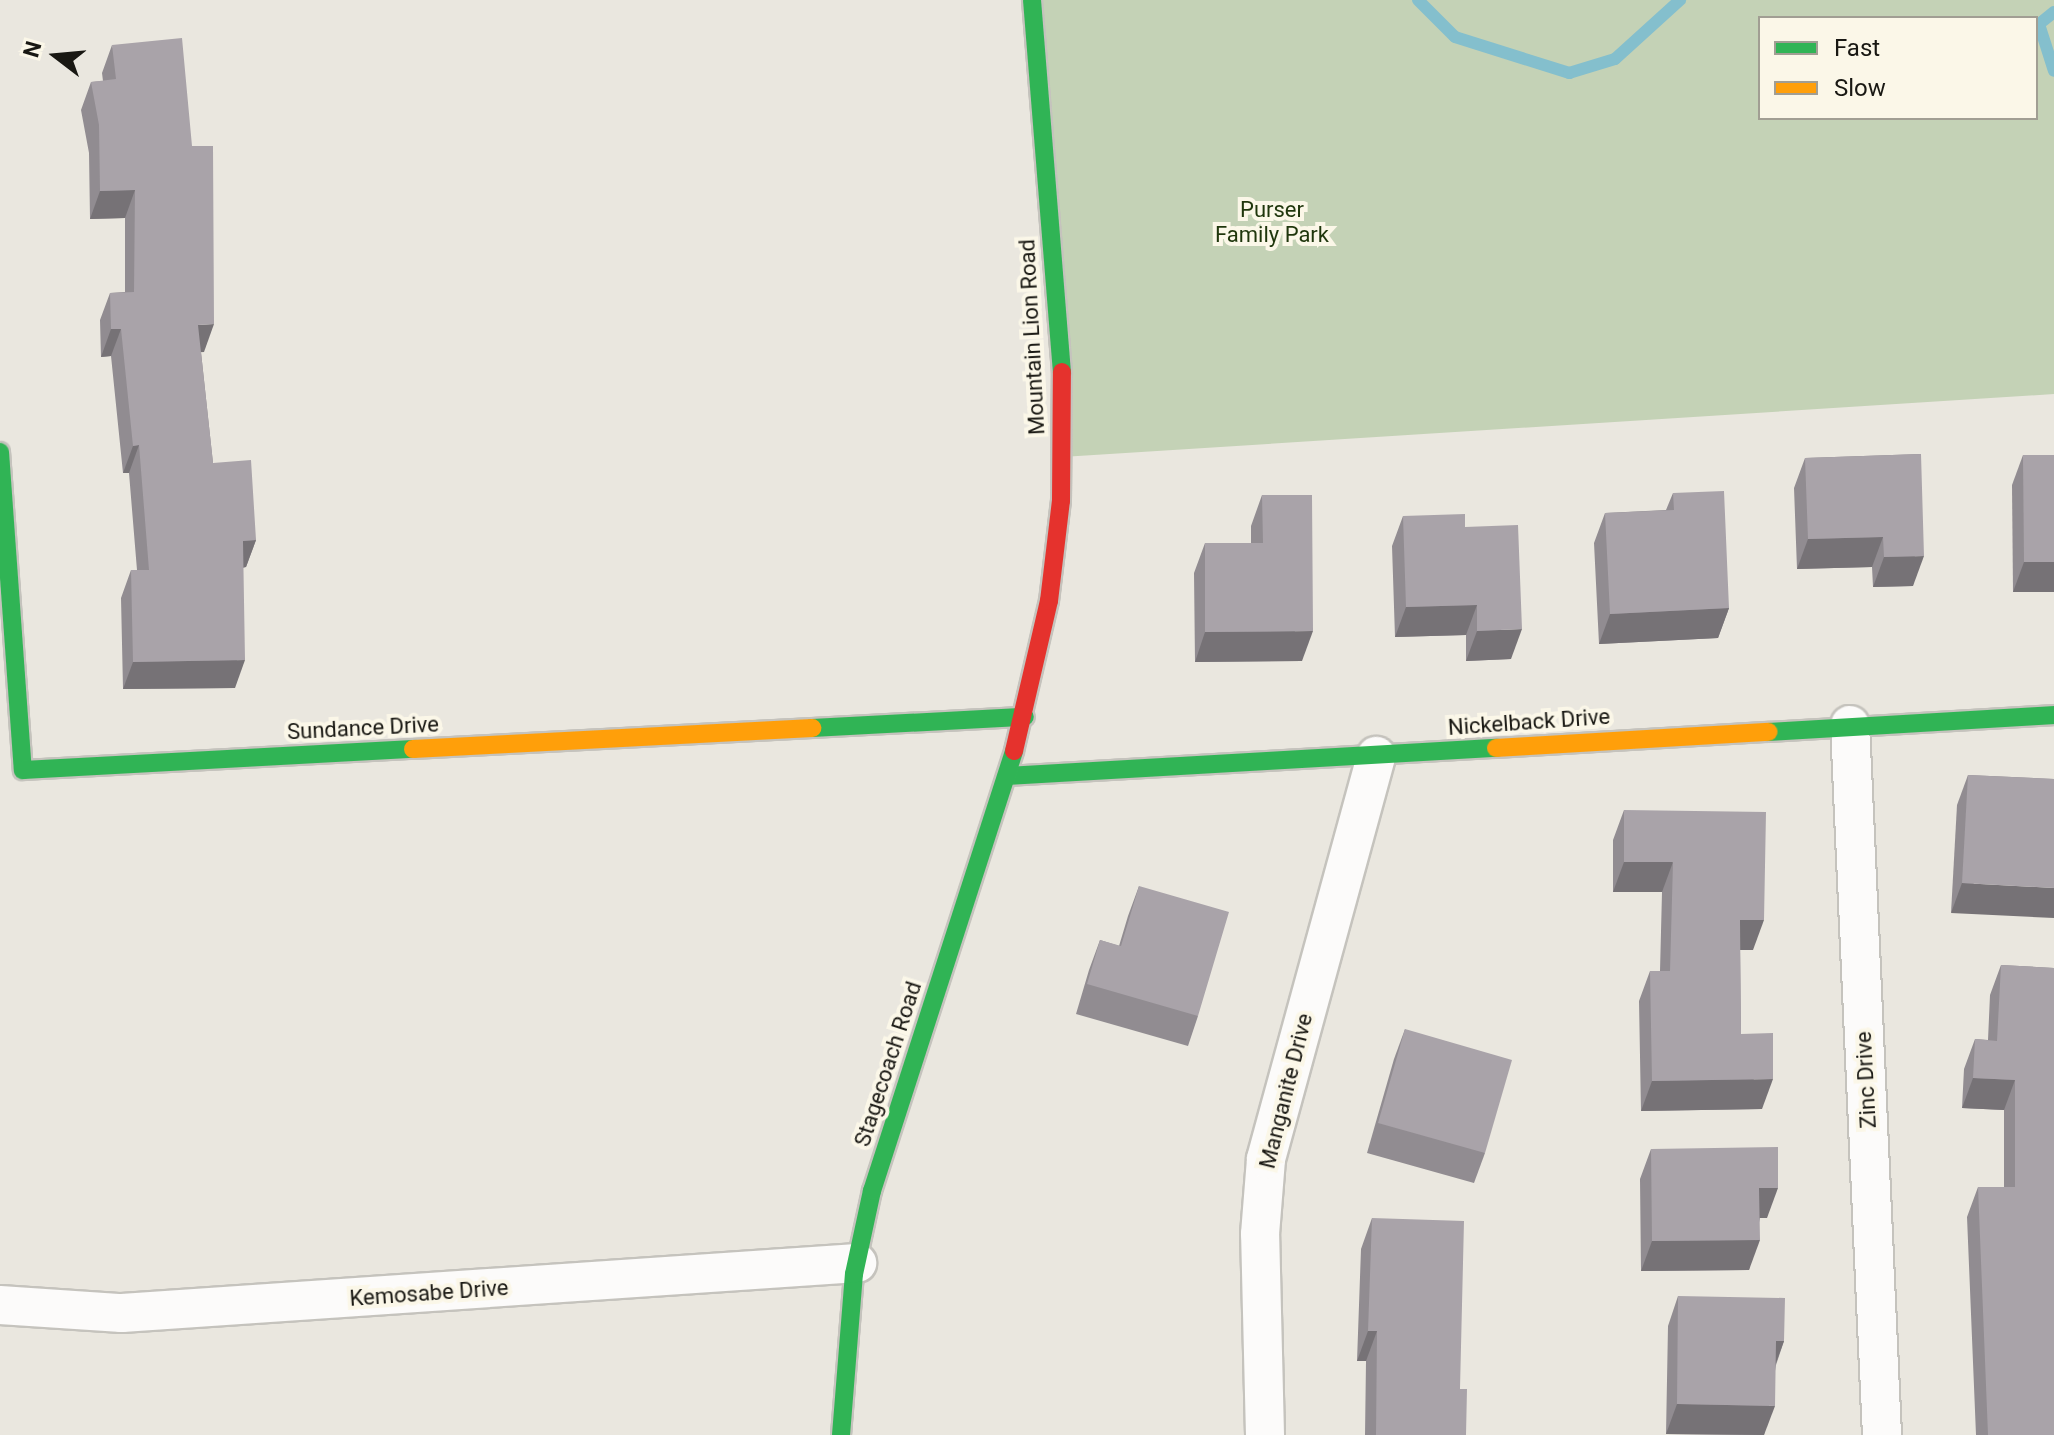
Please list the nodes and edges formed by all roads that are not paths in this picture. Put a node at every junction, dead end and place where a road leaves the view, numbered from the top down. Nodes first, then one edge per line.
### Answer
1 (1032, 0) edge
2 (0, 452) edge
3 (2054, 715) edge
4 (1025, 717) junction
5 (1850, 725) junction
6 (1376, 756) junction
7 (1007, 776) junction
8 (857, 1263) junction
9 (0, 1305) edge
10 (841, 1435) edge
11 (1265, 1435) edge
12 (1882, 1435) edge

1 - 4 street, Mountain Lion Road
2 - 4 street, Sundance Drive
3 - 5 street, Nickelback Drive
4 - 7 street, Stagecoach Road
5 - 6 street, Nickelback Drive
5 - 12 street, Zinc Drive
6 - 7 street, Nickelback Drive
6 - 11 street, Manganite Drive
7 - 8 street, Stagecoach Road
8 - 9 street, Kemosabe Drive
8 - 10 street, Stagecoach Road

